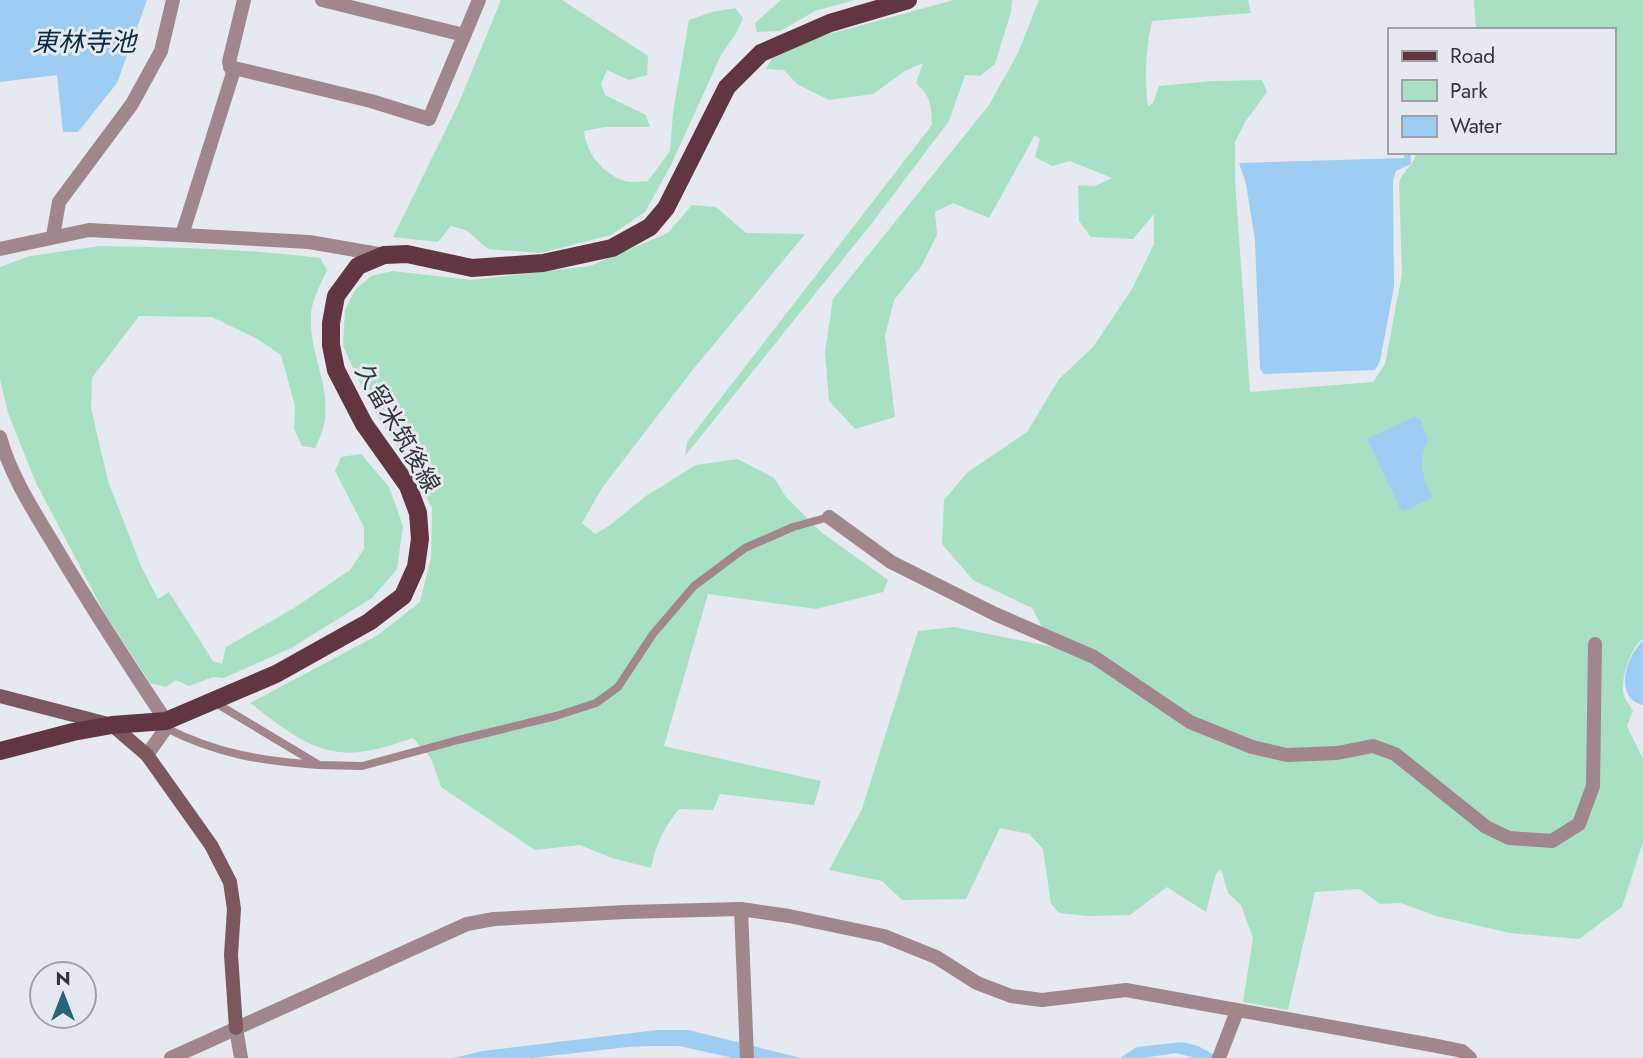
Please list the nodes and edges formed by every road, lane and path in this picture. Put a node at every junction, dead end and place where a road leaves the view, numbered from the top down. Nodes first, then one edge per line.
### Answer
1 (173, 0) edge
2 (244, 0) edge
3 (322, 0) edge
4 (479, 0) edge
5 (908, 0) edge
6 (464, 36) junction
7 (230, 67) junction
8 (181, 235) junction
9 (53, 236) junction
10 (0, 249) edge
11 (384, 255) junction
12 (0, 438) edge
13 (829, 517) joint
14 (1595, 644) dead end
15 (0, 696) edge
16 (214, 702) junction
17 (112, 725) junction
18 (166, 725) junction
19 (0, 751) edge
20 (147, 755) junction
21 (319, 765) junction
22 (741, 909) junction
23 (1237, 1011) junction
24 (236, 1028) junction
25 (171, 1058) edge
26 (241, 1058) edge
27 (747, 1058) edge
28 (1219, 1058) edge
29 (1470, 1058) edge

1 - 9 street
2 - 7 street
3 - 6 street
4 - 6 street
5 - 11 main road
6 - 7 street
7 - 8 street
8 - 9 street
8 - 11 street
9 - 10 street
11 - 16 main road, 久留米筑後線
12 - 18 street
13 - 14 street
13 - 21 lane
15 - 17 street
16 - 18 main road, 久留米筑後線
16 - 21 lane
17 - 18 main road, 久留米筑後線
17 - 19 main road, 久留米筑後線
17 - 20 street
18 - 20 street
18 - 21 lane
20 - 24 street
22 - 23 street
22 - 24 street
22 - 27 street
23 - 28 street
23 - 29 street
24 - 25 street
24 - 26 street

